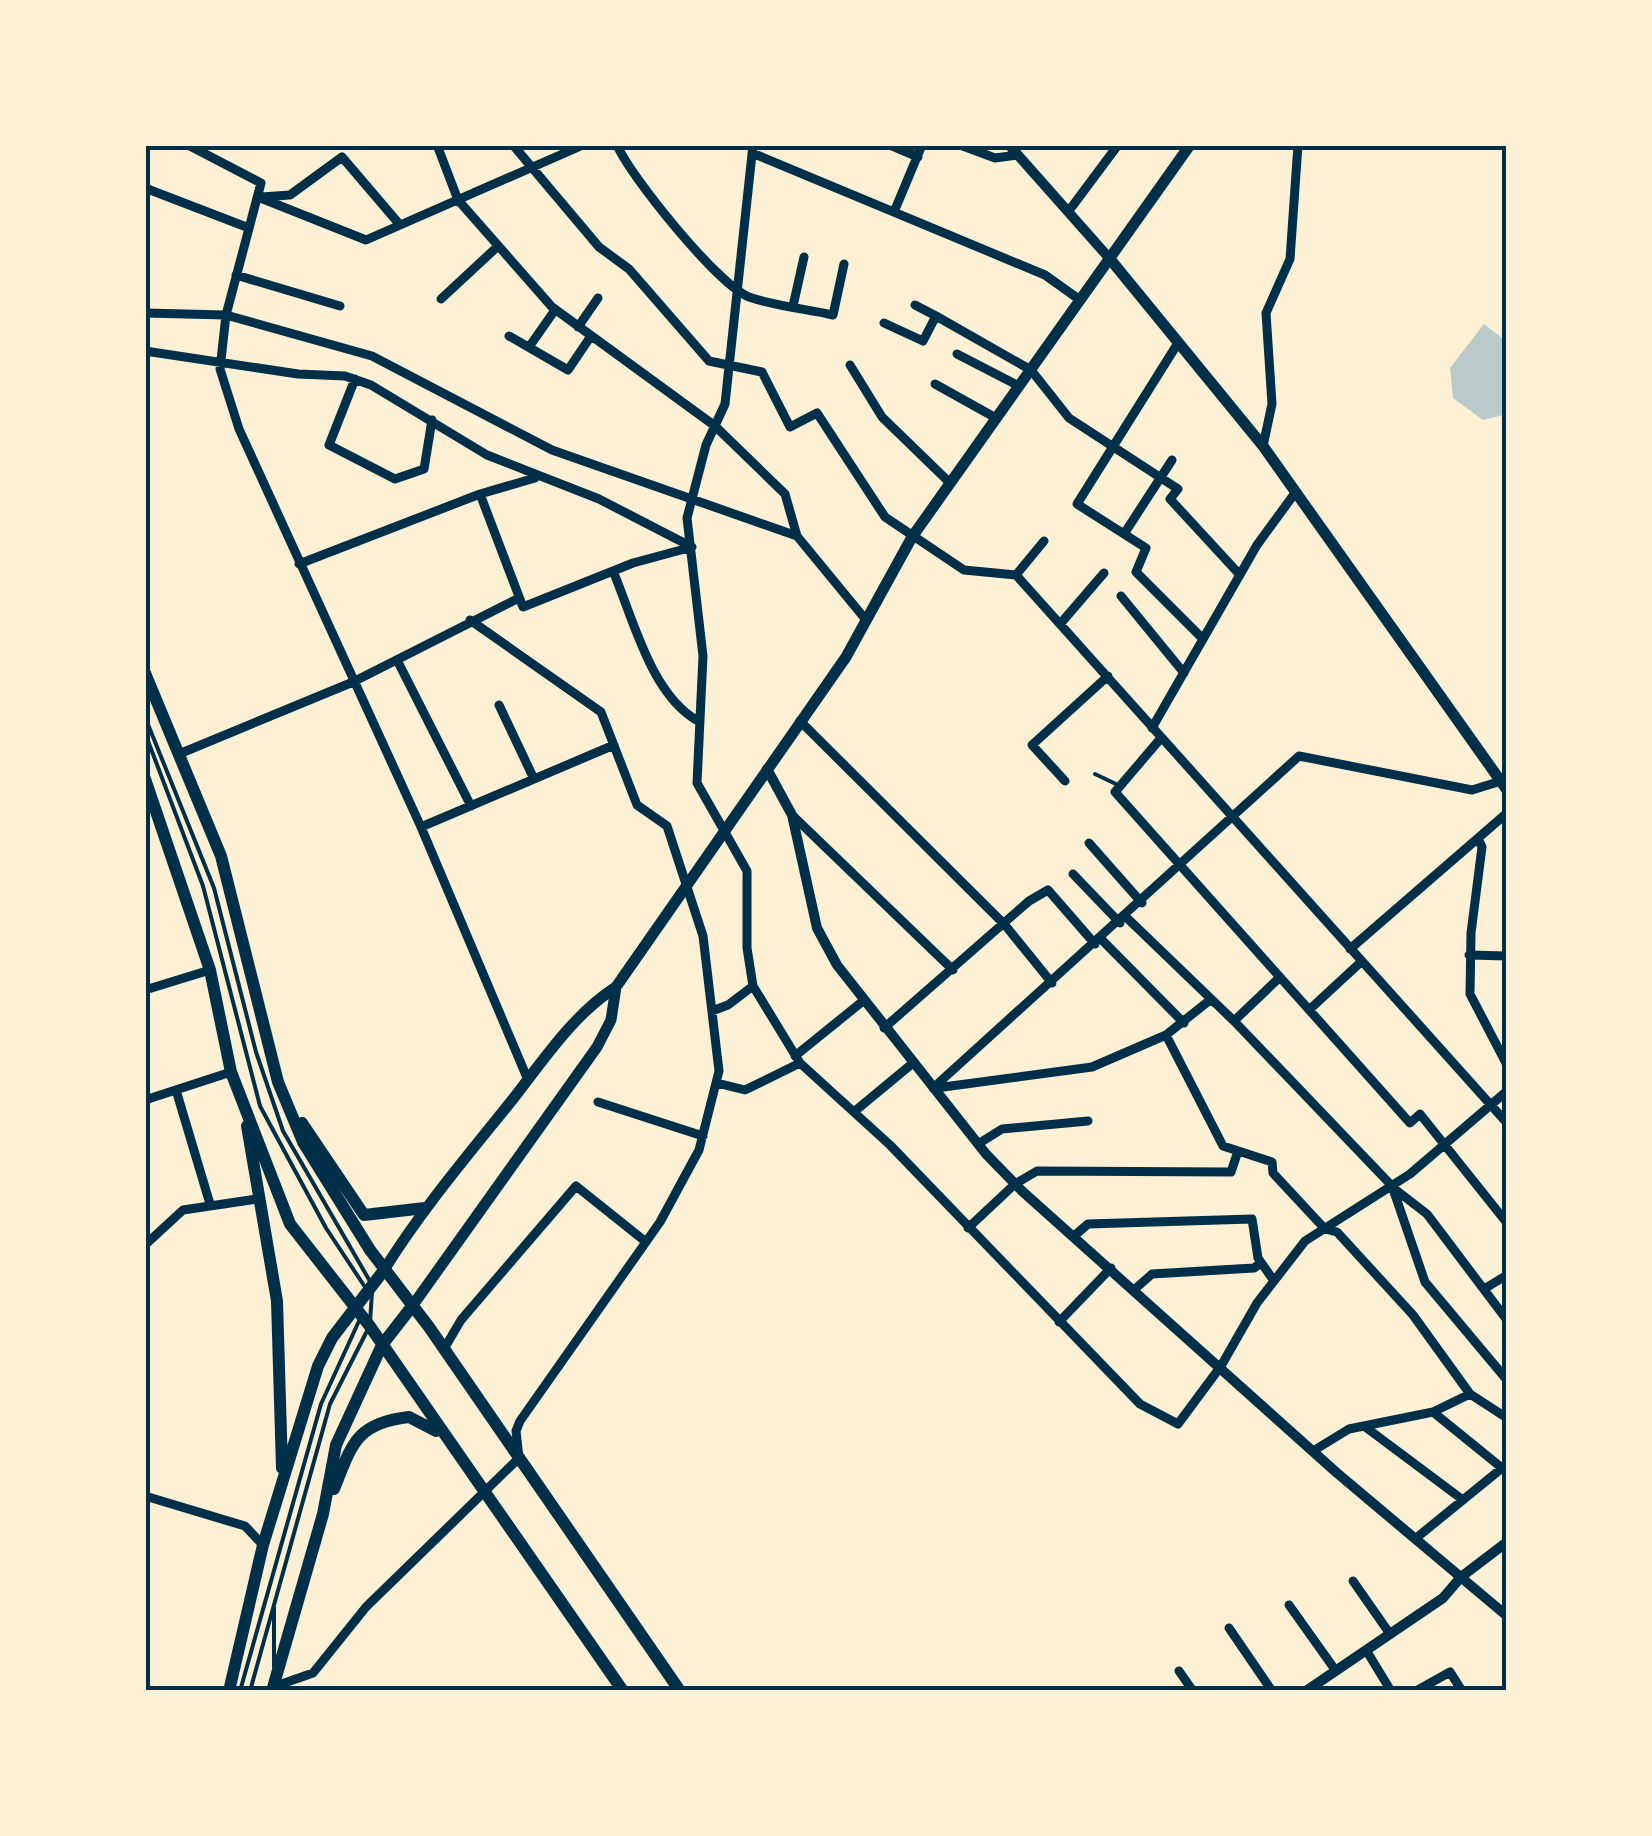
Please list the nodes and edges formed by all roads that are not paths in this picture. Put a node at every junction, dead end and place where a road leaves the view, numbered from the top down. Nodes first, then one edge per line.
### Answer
1 (437, 145) edge
2 (513, 145) edge
3 (584, 145) edge
4 (616, 145) edge
5 (890, 145) edge
6 (922, 145) edge
7 (960, 145) edge
8 (1009, 145) edge
9 (1118, 145) edge
10 (1190, 145) edge
11 (1298, 145) edge
12 (197, 146) edge
13 (752, 149) edge
14 (1018, 155) junction
15 (918, 157) junction
16 (530, 169) junction
17 (145, 188) edge
18 (258, 197) junction
19 (458, 200) junction
20 (894, 212) junction
21 (1068, 212) junction
22 (400, 225) junction
23 (249, 228) junction
24 (497, 247) junction
25 (804, 256) dead end
26 (1110, 259) junction
27 (844, 264) dead end
28 (236, 275) junction
29 (736, 289) junction
30 (598, 298) dead end
31 (441, 299) dead end
32 (1080, 300) junction
33 (916, 305) dead end
34 (340, 306) dead end
35 (792, 306) junction
36 (556, 310) junction
37 (145, 313) edge
38 (226, 314) junction
39 (936, 316) junction
40 (884, 323) dead end
41 (578, 327) junction
42 (510, 336) dead end
43 (591, 336) junction
44 (1178, 342) junction
45 (529, 347) junction
46 (145, 351) edge
47 (957, 354) dead end
48 (221, 360) junction
49 (728, 366) junction
50 (850, 366) dead end
51 (1030, 370) junction
52 (356, 379) junction
53 (935, 384) dead end
54 (1019, 386) junction
55 (996, 418) junction
56 (432, 420) junction
57 (715, 426) junction
58 (1111, 446) junction
59 (1262, 446) junction
60 (1172, 460) dead end
61 (536, 478) junction
62 (1160, 478) junction
63 (950, 483) junction
64 (1295, 492) junction
65 (480, 494) junction
66 (691, 501) junction
67 (1124, 534) junction
68 (797, 536) junction
69 (912, 537) junction
70 (1044, 541) dead end
71 (692, 546) junction
72 (300, 564) junction
73 (612, 571) junction
74 (1104, 573) dead end
75 (1016, 575) junction
76 (1240, 576) junction
77 (1121, 596) dead end
78 (519, 598) junction
79 (470, 620) junction
80 (866, 620) junction
81 (1062, 623) junction
82 (1203, 639) junction
83 (398, 660) junction
84 (145, 672) edge
85 (1184, 673) junction
86 (1108, 676) junction
87 (353, 682) junction
88 (498, 705) dead end
89 (145, 717) edge
90 (698, 721) junction
91 (800, 722) junction
92 (1152, 728) junction
93 (145, 734) edge
94 (1162, 738) junction
95 (614, 745) junction
96 (179, 754) junction
97 (768, 769) junction
98 (1095, 774) dead end
99 (145, 778) edge
100 (534, 779) junction
101 (1065, 781) dead end
102 (1504, 785) edge
103 (1120, 786) junction
104 (471, 806) junction
105 (1507, 813) edge
106 (792, 815) junction
107 (1232, 820) junction
108 (420, 827) junction
109 (726, 832) junction
110 (1478, 838) junction
111 (1088, 844) dead end
112 (1181, 867) junction
113 (1073, 874) dead end
114 (686, 887) junction
115 (1142, 903) junction
116 (1123, 920) junction
117 (1004, 925) junction
118 (1098, 942) junction
119 (1350, 948) junction
120 (1469, 955) junction
121 (1507, 956) edge
122 (1362, 961) junction
123 (210, 970) junction
124 (954, 970) junction
125 (1280, 978) junction
126 (1052, 983) junction
127 (753, 986) junction
128 (616, 987) junction
129 (145, 990) edge
130 (1210, 1000) junction
131 (863, 1001) junction
132 (1309, 1010) junction
133 (712, 1011) junction
134 (1234, 1020) junction
135 (1184, 1024) junction
136 (884, 1028) junction
137 (1166, 1035) junction
138 (797, 1059) junction
139 (913, 1063) junction
140 (1507, 1065) edge
141 (232, 1072) junction
142 (528, 1080) junction
143 (278, 1082) junction
144 (717, 1084) junction
145 (933, 1088) junction
146 (176, 1090) junction
147 (1507, 1092) edge
148 (145, 1100) edge
149 (598, 1102) dead end
150 (1492, 1105) junction
151 (245, 1109) junction
152 (855, 1111) junction
153 (1088, 1121) dead end
154 (1507, 1123) edge
155 (703, 1136) junction
156 (978, 1144) junction
157 (1446, 1144) junction
158 (1238, 1151) junction
159 (1015, 1184) junction
160 (1392, 1186) junction
161 (258, 1199) junction
162 (210, 1204) junction
163 (425, 1208) junction
164 (1507, 1223) edge
165 (968, 1228) junction
166 (1324, 1228) junction
167 (1074, 1236) junction
168 (147, 1238) edge
169 (646, 1242) junction
170 (1260, 1263) junction
171 (1111, 1268) junction
172 (384, 1270) junction
173 (1507, 1274) edge
174 (1274, 1281) junction
175 (372, 1287) junction
176 (1135, 1288) junction
177 (1484, 1288) junction
178 (413, 1305) junction
179 (362, 1312) junction
180 (1507, 1320) edge
181 (1060, 1322) junction
182 (382, 1345) junction
183 (444, 1349) junction
184 (1221, 1366) junction
185 (1507, 1380) edge
186 (1470, 1394) junction
187 (1433, 1412) junction
188 (1507, 1418) edge
189 (1364, 1426) junction
190 (446, 1440) junction
191 (1313, 1451) junction
192 (519, 1458) junction
193 (1504, 1466) edge
194 (282, 1483) junction
195 (483, 1489) junction
196 (145, 1496) edge
197 (1463, 1500) junction
198 (323, 1514) junction
199 (1416, 1539) junction
200 (1507, 1542) edge
201 (263, 1544) junction
202 (1461, 1577) junction
203 (1352, 1582) dead end
204 (274, 1602) junction
205 (1290, 1605) dead end
206 (1507, 1616) edge
207 (1229, 1628) dead end
208 (1390, 1634) junction
209 (1366, 1650) junction
210 (1179, 1671) dead end
211 (1336, 1671) junction
212 (1319, 1687) edge
213 (273, 1689) edge
214 (230, 1691) edge
215 (240, 1691) edge
216 (250, 1691) edge
217 (624, 1691) edge
218 (680, 1691) edge
219 (1193, 1691) edge
220 (1272, 1691) edge
221 (1306, 1691) edge
222 (1391, 1691) edge
223 (1416, 1691) edge
224 (1462, 1691) edge

1 - 19 street
2 - 16 street
3 - 16 street
4 - 29 street
5 - 15 street
6 - 15 street
7 - 14 street
8 - 14 street
9 - 21 street
10 - 26 main road
11 - 59 street
12 - 18 street
13 - 20 street
13 - 29 street
14 - 21 street
15 - 20 street
16 - 19 street
16 - 49 street
17 - 23 street
18 - 22 street
18 - 22 street
18 - 23 street
19 - 22 street
19 - 24 street
20 - 32 street
21 - 26 street
23 - 28 street
24 - 31 street
24 - 36 street
25 - 35 street
26 - 32 main road
26 - 44 main road
27 - 35 street
28 - 34 street
28 - 38 street
29 - 35 street
29 - 49 street
30 - 41 street
32 - 51 main road
33 - 39 street
36 - 41 street
36 - 45 street
37 - 38 street
38 - 48 street
38 - 66 street
39 - 40 street
39 - 51 street
41 - 43 street
42 - 45 street
43 - 45 street
43 - 57 street
44 - 58 street
44 - 59 main road
46 - 48 street
47 - 54 street
48 - 52 street
48 - 72 street
49 - 57 street
49 - 69 street
50 - 63 street
51 - 54 main road
51 - 58 street
52 - 56 street
52 - 56 street
53 - 55 street
54 - 55 main road
55 - 63 main road
56 - 61 street
57 - 66 street
57 - 68 street
58 - 62 street
58 - 67 street
59 - 64 main road
60 - 62 street
61 - 65 street
61 - 71 street
62 - 67 street
62 - 76 street
63 - 69 main road
64 - 76 street
64 - 102 main road
65 - 72 street
65 - 78 street
66 - 68 street
66 - 71 street
67 - 82 street
68 - 80 street
69 - 75 street
69 - 80 main road
70 - 75 street
71 - 73 street
71 - 90 street
72 - 87 street
73 - 78 street
73 - 90 street
74 - 81 street
75 - 81 street
76 - 82 street
77 - 85 street
78 - 79 street
79 - 83 street
79 - 95 street
80 - 91 main road
81 - 86 street
82 - 85 street
83 - 87 street
83 - 104 street
84 - 96 main road
85 - 92 street
86 - 92 street
86 - 101 street
87 - 96 street
87 - 108 street
88 - 100 street
89 - 175 lane
90 - 109 street
91 - 97 main road
91 - 117 street
92 - 94 street
93 - 179 lane
94 - 103 street
94 - 107 street
95 - 100 street
95 - 114 street
96 - 143 main road
97 - 106 street
97 - 109 main road
98 - 103 lane
99 - 123 main road
100 - 104 street
102 - 107 street
103 - 112 street
104 - 108 street
105 - 110 street
106 - 124 street
106 - 131 street
107 - 112 street
107 - 119 street
108 - 142 street
109 - 114 main road
109 - 127 street
110 - 119 street
110 - 120 street
111 - 115 street
112 - 115 street
112 - 125 street
113 - 116 street
114 - 128 main road
114 - 133 street
115 - 116 street
116 - 118 street
116 - 130 street
117 - 118 street
117 - 124 street
117 - 126 street
118 - 126 street
118 - 135 street
119 - 122 street
120 - 121 street
120 - 140 street
122 - 132 street
122 - 150 street
123 - 129 street
123 - 141 main road
124 - 136 street
125 - 132 street
125 - 134 street
126 - 145 street
127 - 133 street
127 - 138 street
128 - 142 main road
128 - 178 main road
130 - 134 street
130 - 135 street
131 - 136 street
131 - 138 street
132 - 157 street
133 - 144 street
134 - 160 street
135 - 137 street
136 - 139 street
137 - 145 street
137 - 158 street
138 - 144 street
138 - 152 street
139 - 145 street
139 - 152 street
141 - 146 street
141 - 151 main road
142 - 163 main road
143 - 163 main road
143 - 172 main road
144 - 155 street
145 - 156 street
146 - 148 street
146 - 162 street
147 - 150 street
149 - 155 street
150 - 154 street
150 - 157 street
151 - 161 main road
151 - 179 main road
152 - 165 street
153 - 156 street
155 - 169 street
156 - 159 street
157 - 160 street
157 - 164 street
158 - 159 street
158 - 166 street
159 - 165 street
159 - 167 street
160 - 166 street
160 - 177 street
160 - 185 street
161 - 162 street
161 - 194 main road
162 - 168 street
163 - 172 main road
165 - 181 street
166 - 174 street
166 - 186 street
167 - 170 street
167 - 171 street
169 - 183 street
169 - 192 street
170 - 174 street
170 - 176 street
171 - 176 street
171 - 181 street
172 - 175 main road
172 - 178 main road
173 - 177 street
174 - 184 street
175 - 179 main road
175 - 179 lane
176 - 184 street
177 - 180 street
178 - 182 main road
178 - 183 main road
179 - 182 main road
179 - 194 main road
179 - 204 lane
179 - 215 lane
181 - 184 street
182 - 190 main road
182 - 198 main road
183 - 192 main road
184 - 191 street
186 - 187 street
186 - 188 street
187 - 189 street
187 - 193 street
189 - 191 street
189 - 197 street
190 - 195 main road
190 - 198 main road
191 - 199 street
192 - 195 street
192 - 218 main road
193 - 197 street
194 - 201 main road
195 - 213 street
195 - 217 main road
196 - 201 street
197 - 199 street
198 - 213 main road
199 - 202 street
200 - 202 street
201 - 214 main road
202 - 206 street
202 - 208 street
203 - 208 street
204 - 213 lane
204 - 216 lane
205 - 211 street
207 - 220 street
208 - 209 street
209 - 211 street
209 - 222 street
210 - 219 street
211 - 212 street
212 - 221 street
223 - 224 street

